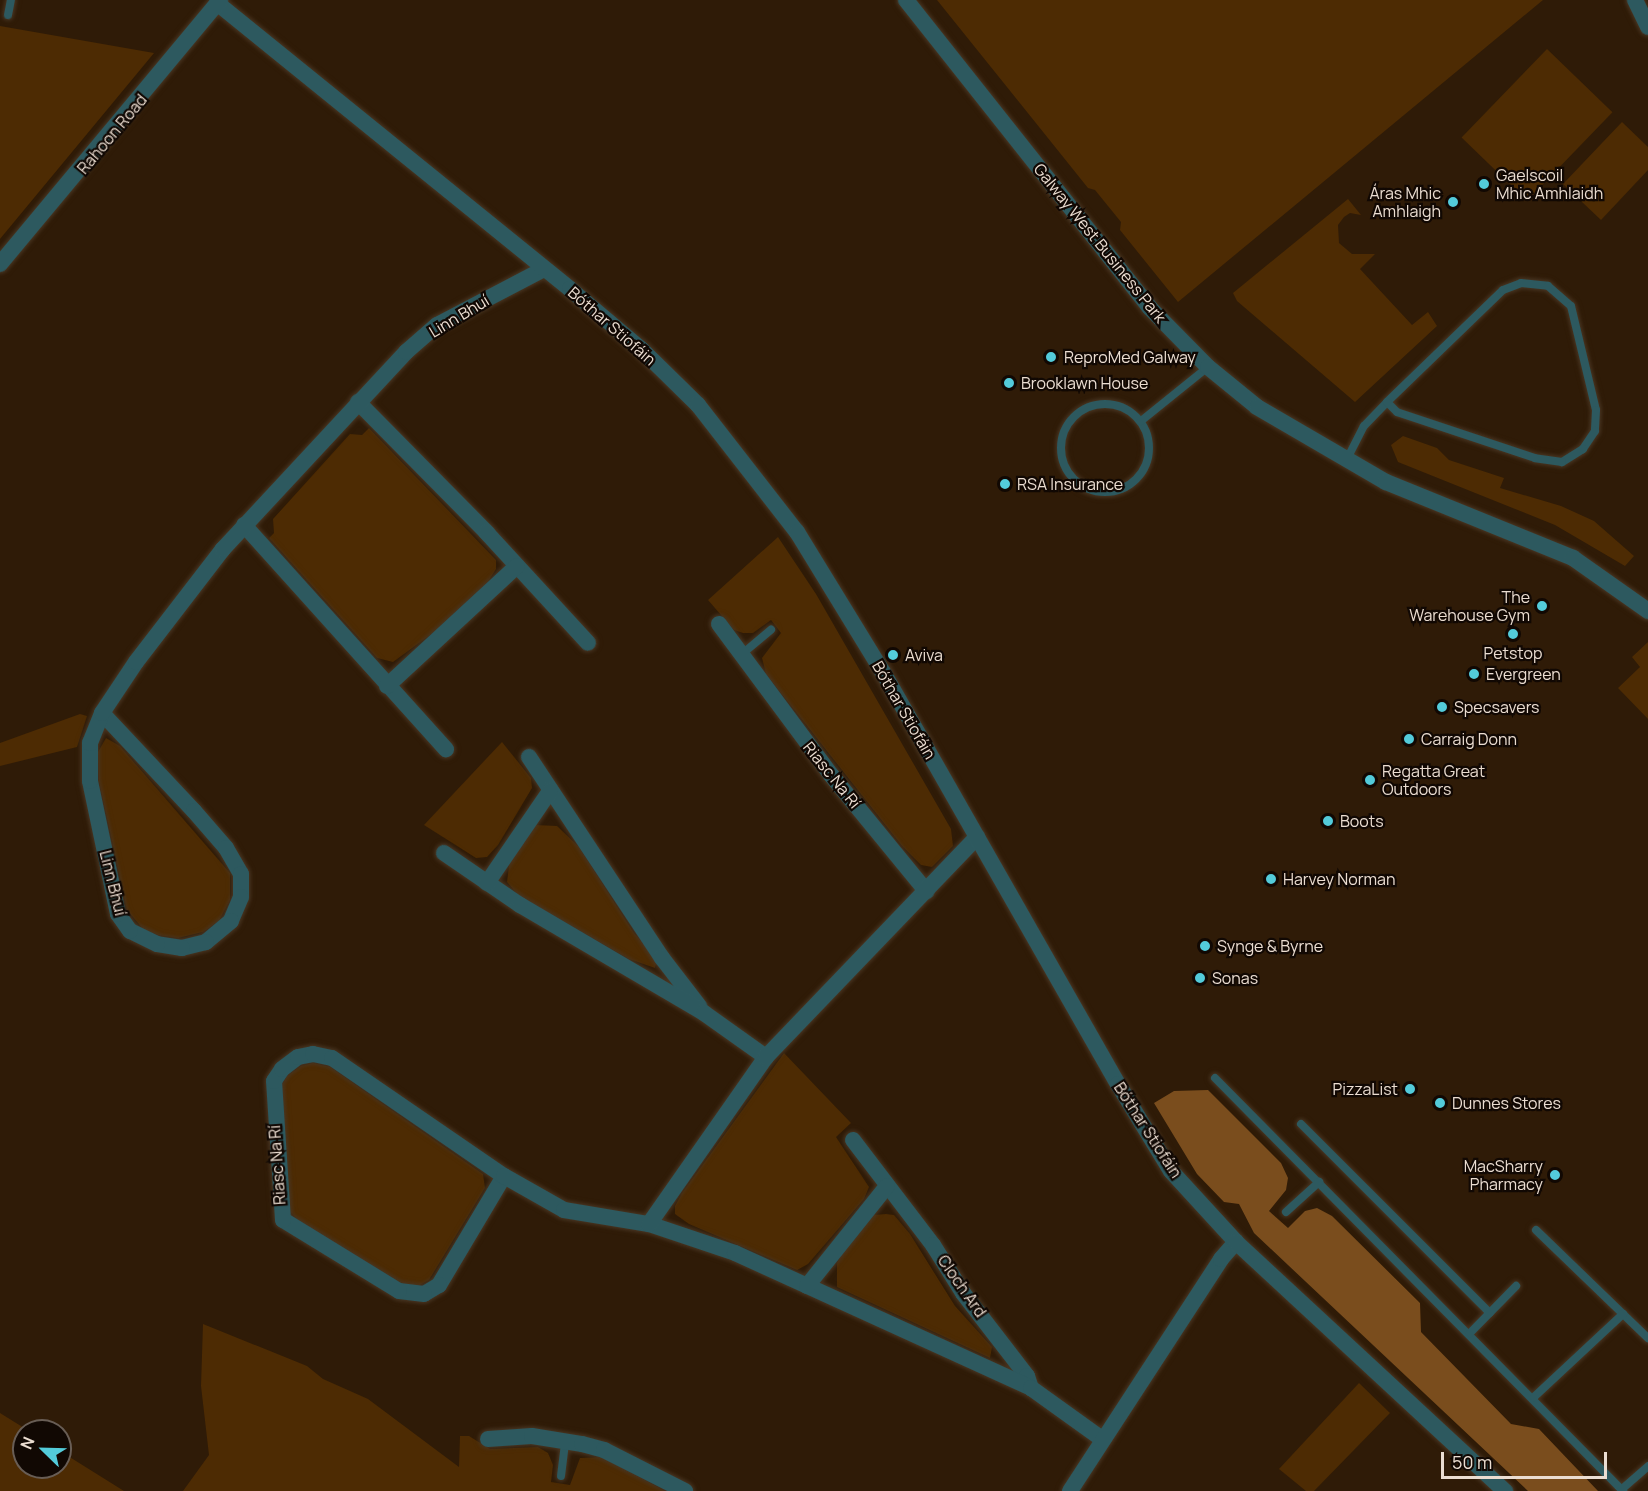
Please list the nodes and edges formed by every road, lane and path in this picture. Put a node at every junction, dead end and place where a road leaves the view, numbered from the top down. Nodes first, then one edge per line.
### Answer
1 (11, 0) edge
2 (906, 0) edge
3 (1635, 0) edge
4 (218, 2) edge
5 (8, 15) dead end
6 (1648, 27) edge
7 (0, 264) edge
8 (544, 269) junction
9 (1208, 367) junction
10 (358, 402) junction
11 (1387, 402) junction
12 (1141, 421) junction
13 (1346, 462) junction
14 (244, 525) junction
15 (517, 566) junction
16 (1648, 611) edge
17 (718, 624) dead end
18 (771, 630) dead end
19 (588, 643) dead end
20 (742, 654) junction
21 (387, 686) junction
22 (102, 713) junction
23 (446, 749) dead end
24 (529, 757) dead end
25 (550, 791) junction
26 (977, 837) junction
27 (444, 853) dead end
28 (487, 883) junction
29 (926, 891) junction
30 (705, 1013) junction
31 (766, 1057) junction
32 (1215, 1078) dead end
33 (1301, 1124) dead end
34 (853, 1140) dead end
35 (504, 1176) junction
36 (1319, 1182) junction
37 (887, 1186) junction
38 (1286, 1212) dead end
39 (650, 1224) junction
40 (1536, 1230) dead end
41 (1236, 1242) junction
42 (747, 1259) joint
43 (807, 1286) junction
44 (1516, 1286) dead end
45 (1490, 1313) junction
46 (1623, 1314) junction
47 (1470, 1333) junction
48 (1648, 1338) edge
49 (1031, 1388) junction
50 (1534, 1397) junction
51 (488, 1439) dead end
52 (1102, 1439) junction
53 (565, 1440) junction
54 (1648, 1466) edge
55 (561, 1476) dead end
56 (1623, 1490) edge
57 (685, 1491) edge
58 (1070, 1491) edge
59 (1505, 1491) edge

1 - 5 lane
2 - 9 street, Galway West Business Park
3 - 6 street
4 - 7 street, Rahoon Road
4 - 8 street, Bóthar Stiofáin
8 - 10 street, Linn Bhuí
8 - 26 street, Bóthar Stiofáin
9 - 12 lane
9 - 13 street, Galway West Business Park
10 - 14 street, Linn Bhuí
10 - 15 street
11 - 11 lane
11 - 13 lane
12 - 12 lane
13 - 16 street, Galway West Business Park
14 - 21 street
14 - 22 street, Linn Bhuí
15 - 19 street
15 - 21 street
17 - 20 street, Riasc Na Rí
18 - 20 lane
20 - 29 street, Riasc Na Rí
21 - 23 street
22 - 22 street, Linn Bhuí
24 - 25 street
25 - 28 street
25 - 30 street
26 - 29 street
26 - 41 street, Bóthar Stiofáin
27 - 28 street
28 - 30 street
29 - 31 street
30 - 31 street
31 - 39 street
32 - 36 lane
33 - 45 lane
34 - 37 street, Cloch Ard
35 - 35 street, Riasc Na Rí
35 - 39 street, Riasc Na Rí
36 - 38 lane
36 - 47 lane
37 - 43 street
37 - 49 street, Cloch Ard
39 - 42 street, Riasc Na Rí
40 - 46 lane
41 - 52 street
41 - 59 street, Bóthar Stiofáin
42 - 43 street, Cloch Ard
43 - 49 street, Cloch Ard
44 - 45 lane
45 - 47 lane
46 - 48 lane
46 - 50 lane
47 - 50 lane
49 - 52 street, Cloch Ard
50 - 56 lane
51 - 53 street
52 - 58 street
53 - 55 lane
53 - 57 street
54 - 56 lane

